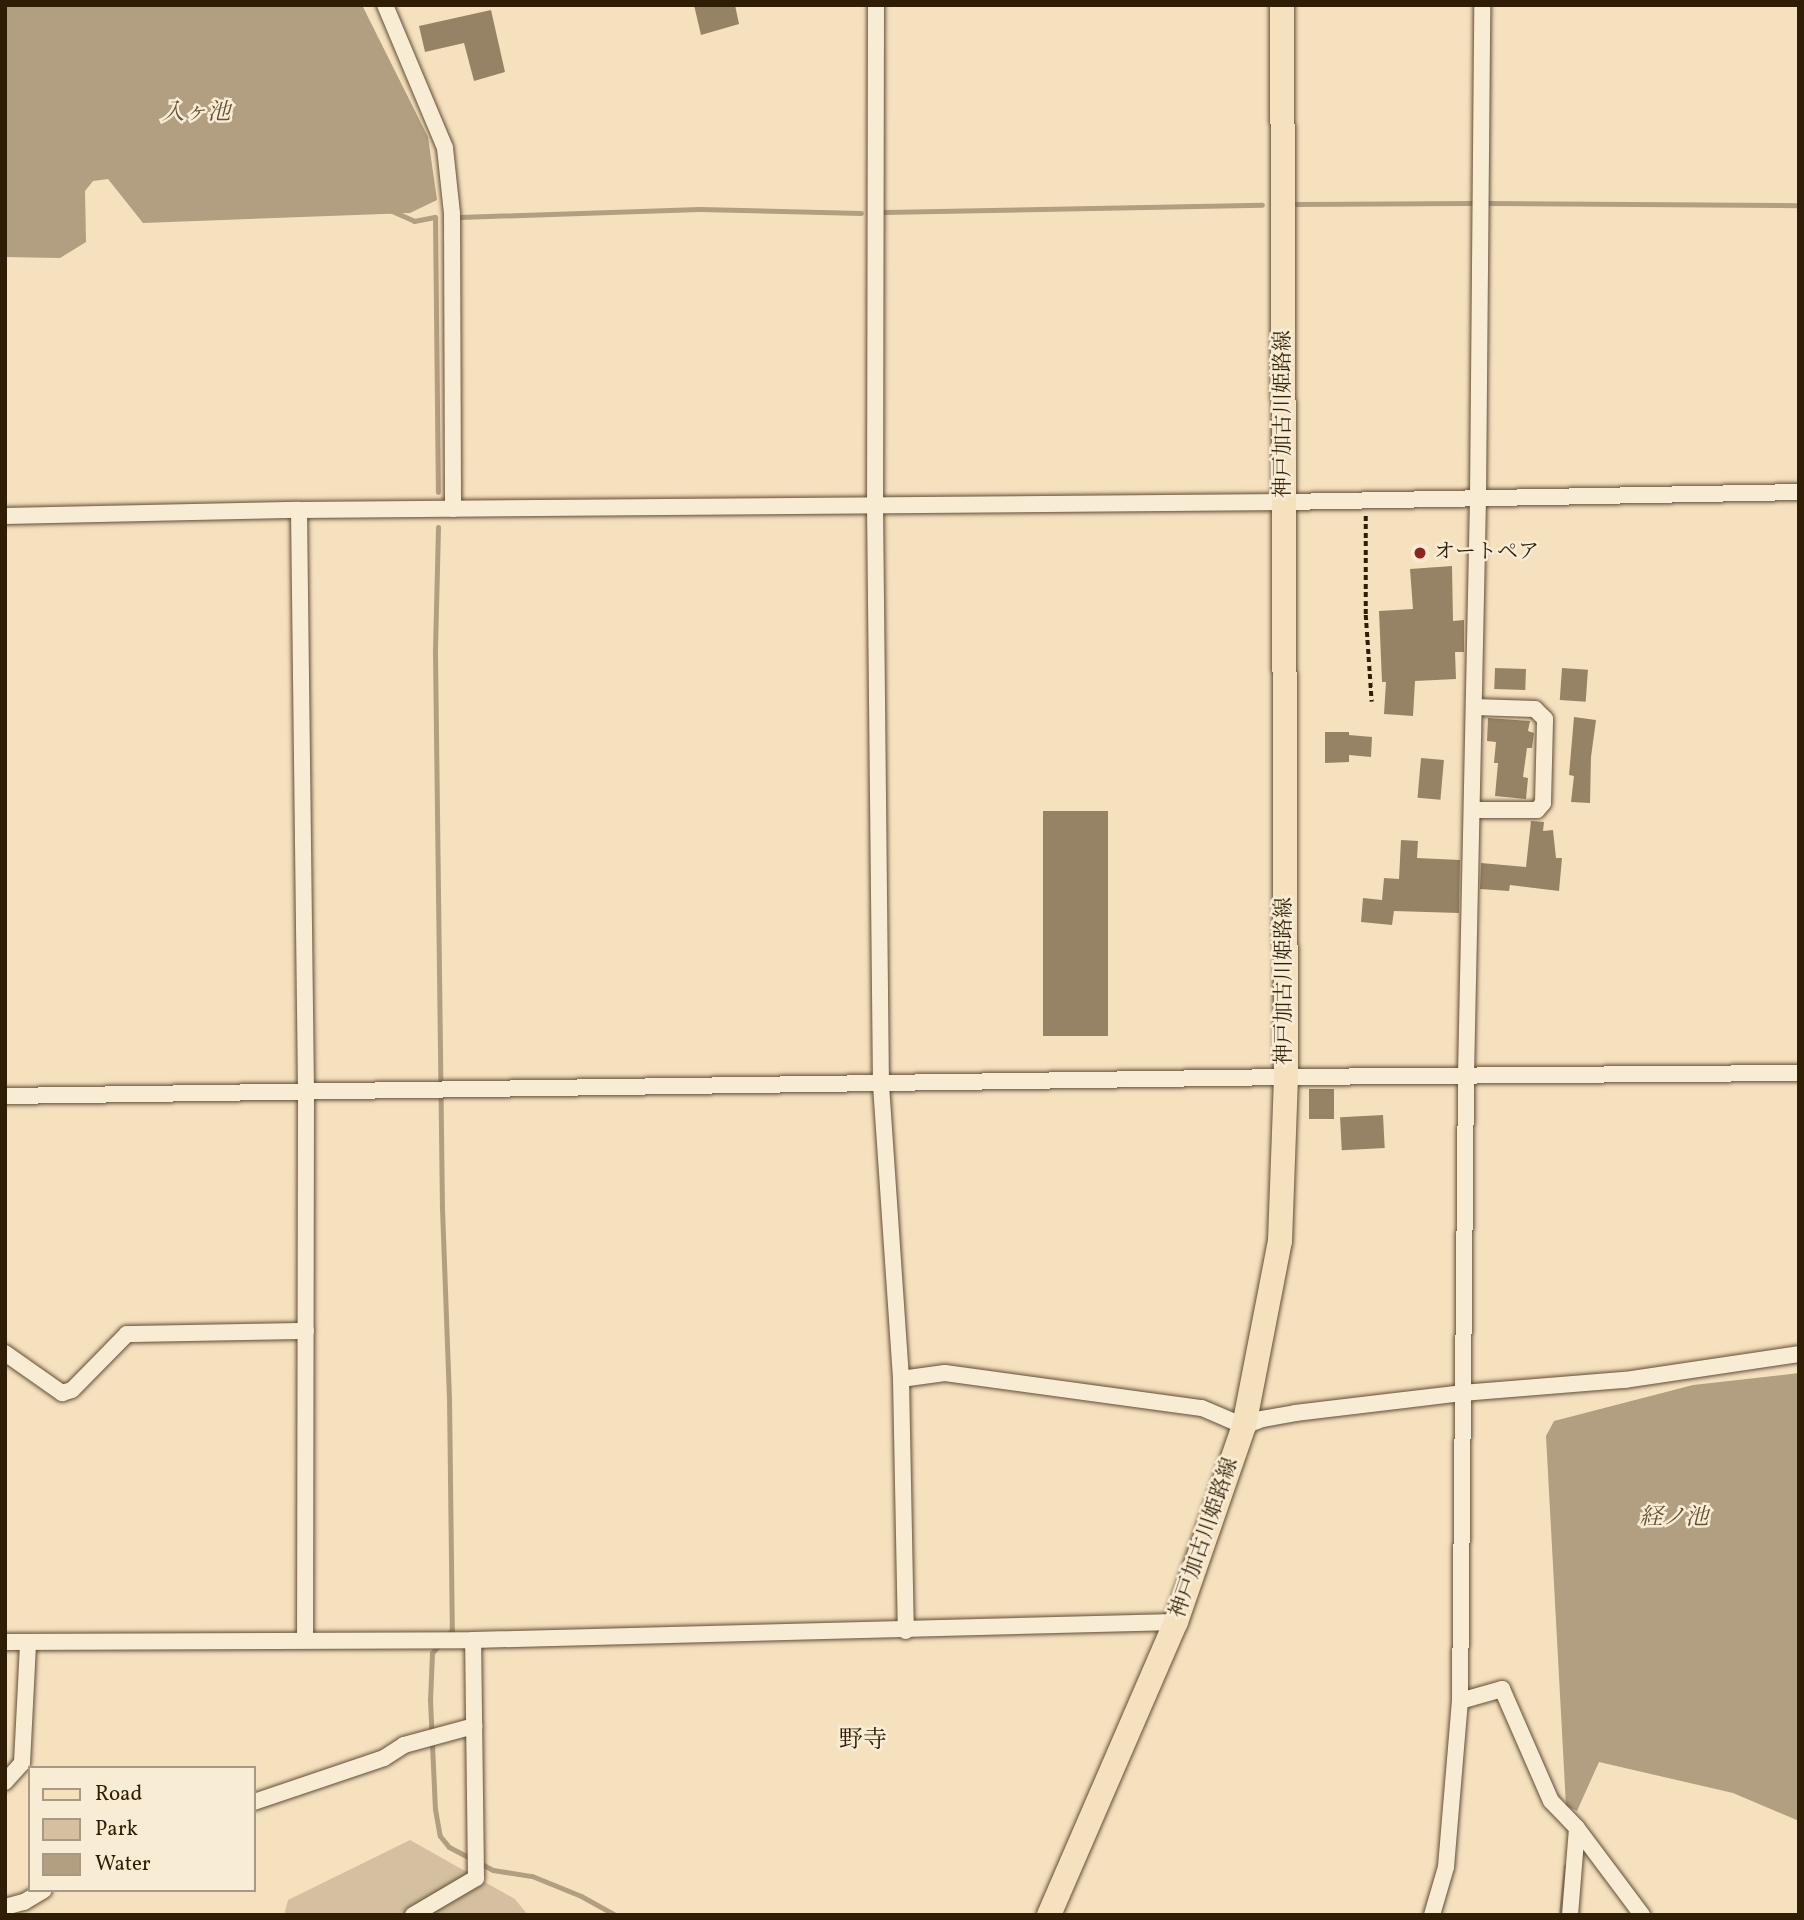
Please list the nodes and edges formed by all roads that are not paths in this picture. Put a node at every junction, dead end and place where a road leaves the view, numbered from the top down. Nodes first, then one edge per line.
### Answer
1 (385, 5) edge
2 (876, 5) edge
3 (1282, 5) edge
4 (1482, 5) edge
5 (1799, 492) edge
6 (1478, 497) junction
7 (1285, 502) junction
8 (875, 505) junction
9 (453, 509) junction
10 (299, 510) junction
11 (5, 516) edge
12 (1474, 707) junction
13 (1472, 810) junction
14 (1799, 1073) edge
15 (1465, 1076) junction
16 (1286, 1077) junction
17 (881, 1085) junction
18 (306, 1093) junction
19 (5, 1096) edge
20 (306, 1331) junction
21 (5, 1353) edge
22 (1799, 1354) edge
23 (901, 1379) junction
24 (1462, 1393) junction
25 (1244, 1426) junction
26 (1176, 1622) junction
27 (906, 1631) junction
28 (305, 1640) junction
29 (473, 1640) junction
30 (5, 1642) edge
31 (28, 1643) junction
32 (1460, 1701) junction
33 (474, 1726) junction
34 (5, 1782) edge
35 (256, 1801) edge
36 (1577, 1828) junction
37 (41, 1892) edge
38 (5, 1907) edge
39 (413, 1915) edge
40 (1049, 1915) edge
41 (1432, 1915) edge
42 (1570, 1915) edge
43 (1642, 1915) edge

1 - 9 street
2 - 8 street
3 - 7 main road, 神戸加古川姫路線
4 - 6 street
5 - 6 street
6 - 7 street
6 - 12 street
7 - 8 street
7 - 16 main road, 神戸加古川姫路線
8 - 9 street
8 - 17 street
9 - 10 street
10 - 11 street
10 - 18 street
12 - 13 street
12 - 13 street
13 - 15 street
14 - 15 street
15 - 16 street
15 - 24 street
16 - 17 street
16 - 25 main road, 神戸加古川姫路線
17 - 18 street
17 - 23 street
18 - 19 street
18 - 20 street
20 - 21 street
20 - 28 street
22 - 24 street
23 - 25 street
23 - 27 street
24 - 25 street
24 - 32 street
25 - 26 main road, 神戸加古川姫路線
26 - 27 street
26 - 40 main road, 神戸加古川姫路線
27 - 29 street
28 - 29 street
28 - 31 street
29 - 33 street
30 - 31 street
31 - 34 street
32 - 36 street
32 - 41 street
33 - 35 street
33 - 39 street
36 - 42 street
36 - 43 street
37 - 38 street

